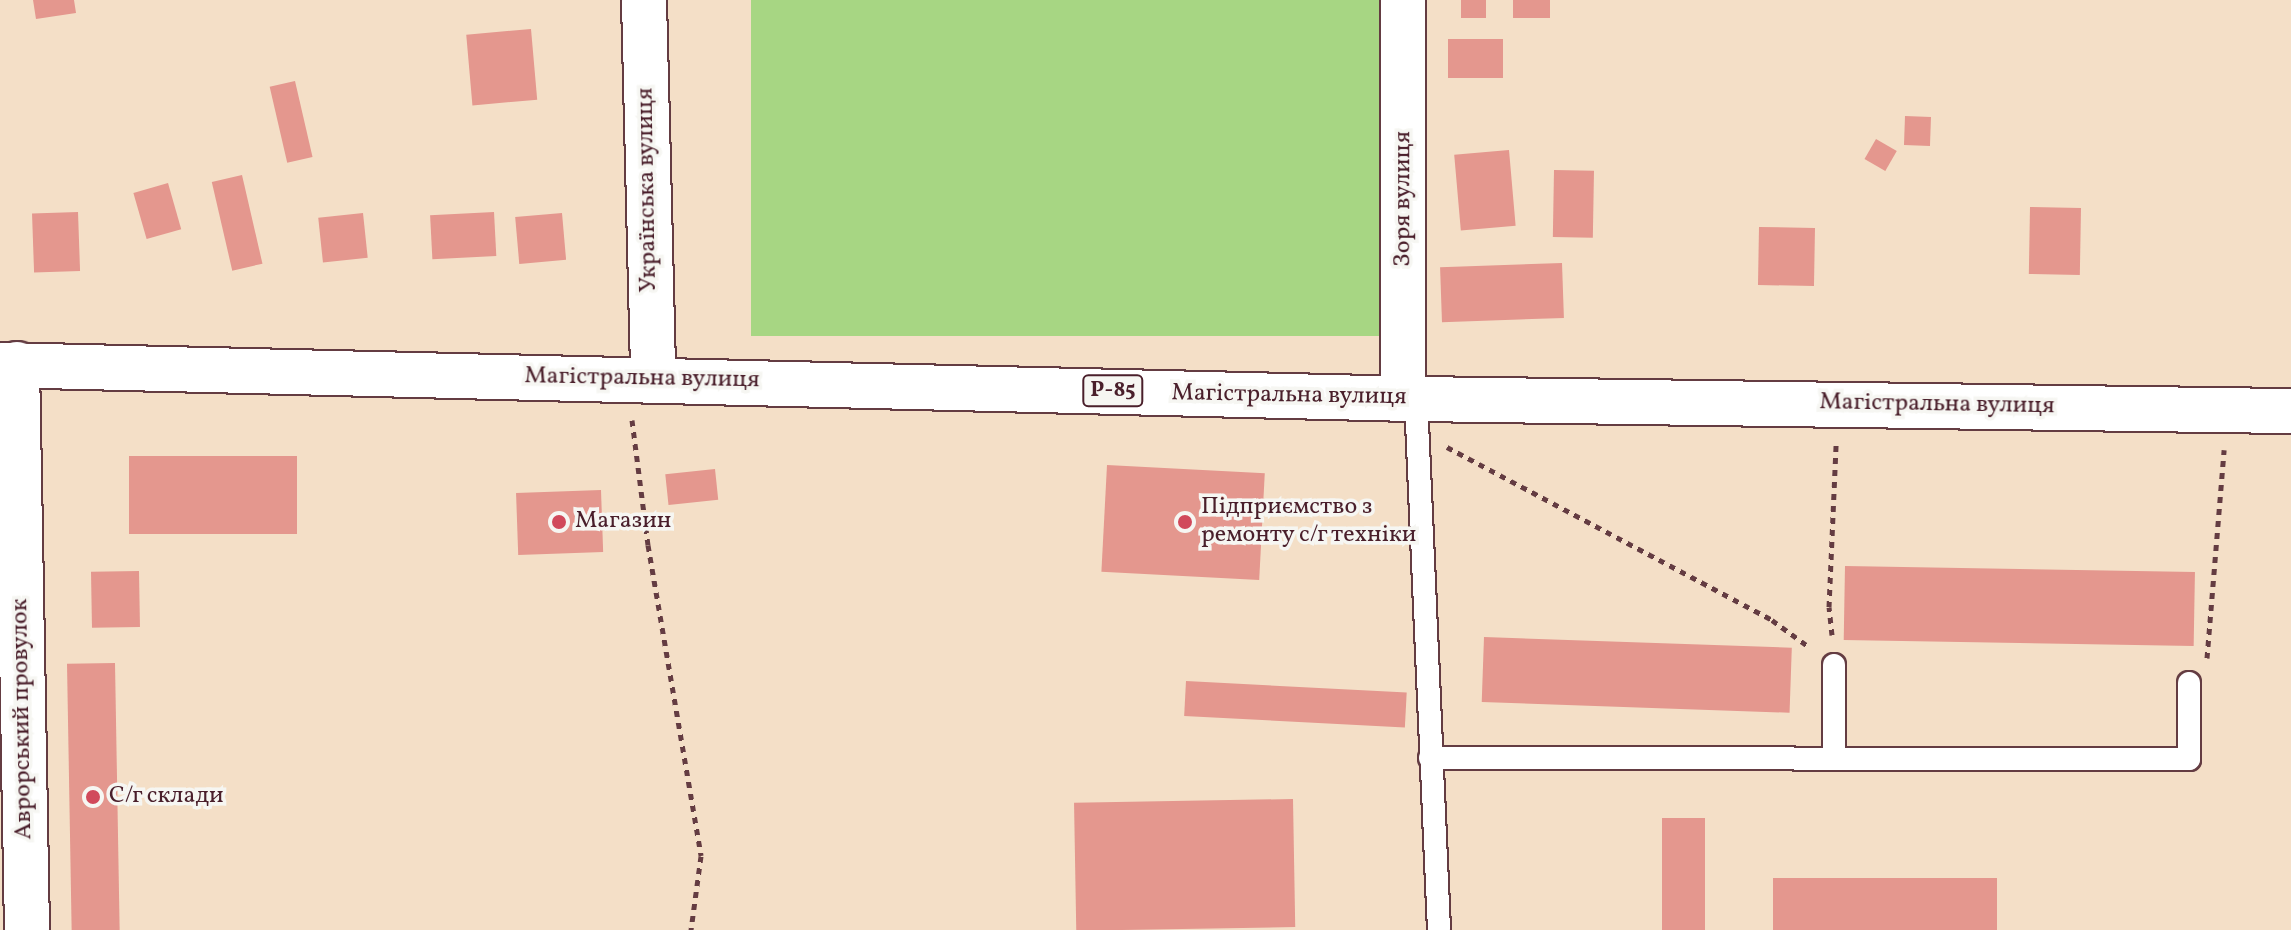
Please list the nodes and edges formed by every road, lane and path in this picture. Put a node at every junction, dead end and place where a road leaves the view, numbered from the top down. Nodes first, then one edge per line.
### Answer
1 (644, 0) edge
2 (1403, 0) edge
3 (9, 365) edge
4 (640, 379) junction
5 (1410, 399) junction
6 (1838, 404) junction
7 (2227, 409) junction
8 (2286, 411) edge
9 (1443, 445) dead end
10 (1834, 665) junction
11 (2189, 683) joint
12 (1430, 758) junction
13 (1834, 758) junction
14 (27, 930) edge
15 (691, 930) edge
16 (1439, 930) edge

1 - 4 main road, Українська вулиця
2 - 5 main road, Зоря вулиця
3 - 4 main road, Магістральна вулиця / Р-85
3 - 14 main road, Аврорський провулок
4 - 5 main road, Магістральна вулиця / Р-85
4 - 15 path
5 - 6 main road, Магістральна вулиця / Р-85
5 - 12 lane
6 - 7 main road, Магістральна вулиця / Р-85
6 - 10 path
7 - 8 main road, Магістральна вулиця / Р-85
7 - 11 path
9 - 10 path
10 - 13 lane
11 - 13 lane
12 - 13 lane
12 - 16 lane

